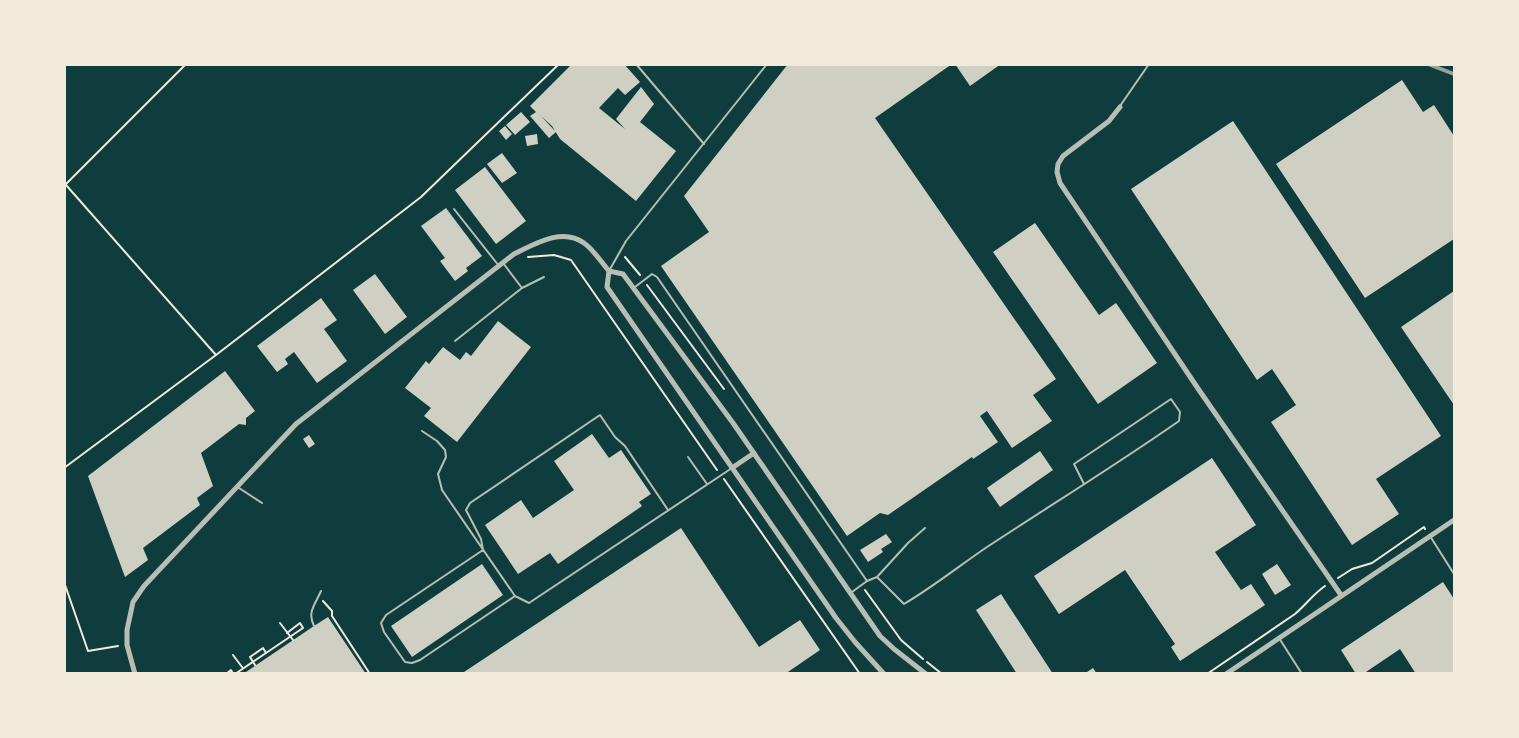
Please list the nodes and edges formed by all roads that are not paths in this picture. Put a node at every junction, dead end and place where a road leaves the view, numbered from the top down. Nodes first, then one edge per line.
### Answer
1 (636, 64) edge
2 (767, 64) edge
3 (1149, 64) edge
4 (1120, 106) joint
5 (704, 144) junction
6 (454, 209) dead end
7 (501, 265) junction
8 (609, 271) junction
9 (544, 277) dead end
10 (522, 288) junction
11 (634, 288) junction
12 (455, 341) dead end
13 (422, 431) dead end
14 (753, 453) junction
15 (688, 457) dead end
16 (732, 468) junction
17 (707, 484) junction
18 (1084, 484) junction
19 (237, 486) junction
20 (262, 503) dead end
21 (668, 510) junction
22 (1455, 520) edge
23 (925, 528) dead end
24 (1430, 536) junction
25 (483, 549) junction
26 (1455, 574) edge
27 (877, 577) junction
28 (867, 581) junction
29 (321, 591) dead end
30 (849, 593) junction
31 (1341, 595) junction
32 (515, 596) junction
33 (314, 626) dead end
34 (1279, 638) junction
35 (135, 674) edge
36 (884, 674) edge
37 (926, 674) edge
38 (1226, 674) edge
39 (1302, 674) edge

1 - 5 lane
2 - 5 lane
3 - 4 lane
4 - 31 street
5 - 8 lane
6 - 7 lane
7 - 8 street
7 - 10 lane
7 - 19 street
8 - 11 street
8 - 16 street
9 - 10 lane
10 - 12 lane
11 - 14 street
11 - 28 lane
13 - 25 lane
14 - 16 street
14 - 30 street
15 - 17 lane
16 - 17 lane
16 - 36 street
17 - 21 lane
18 - 18 lane
18 - 27 lane
19 - 20 lane
19 - 35 street
21 - 25 lane
21 - 32 lane
22 - 24 street
23 - 27 lane
24 - 26 lane
24 - 31 street
25 - 32 lane
25 - 32 lane
27 - 28 lane
28 - 30 lane
29 - 33 lane
30 - 37 street
31 - 34 street
34 - 38 street
34 - 39 lane

